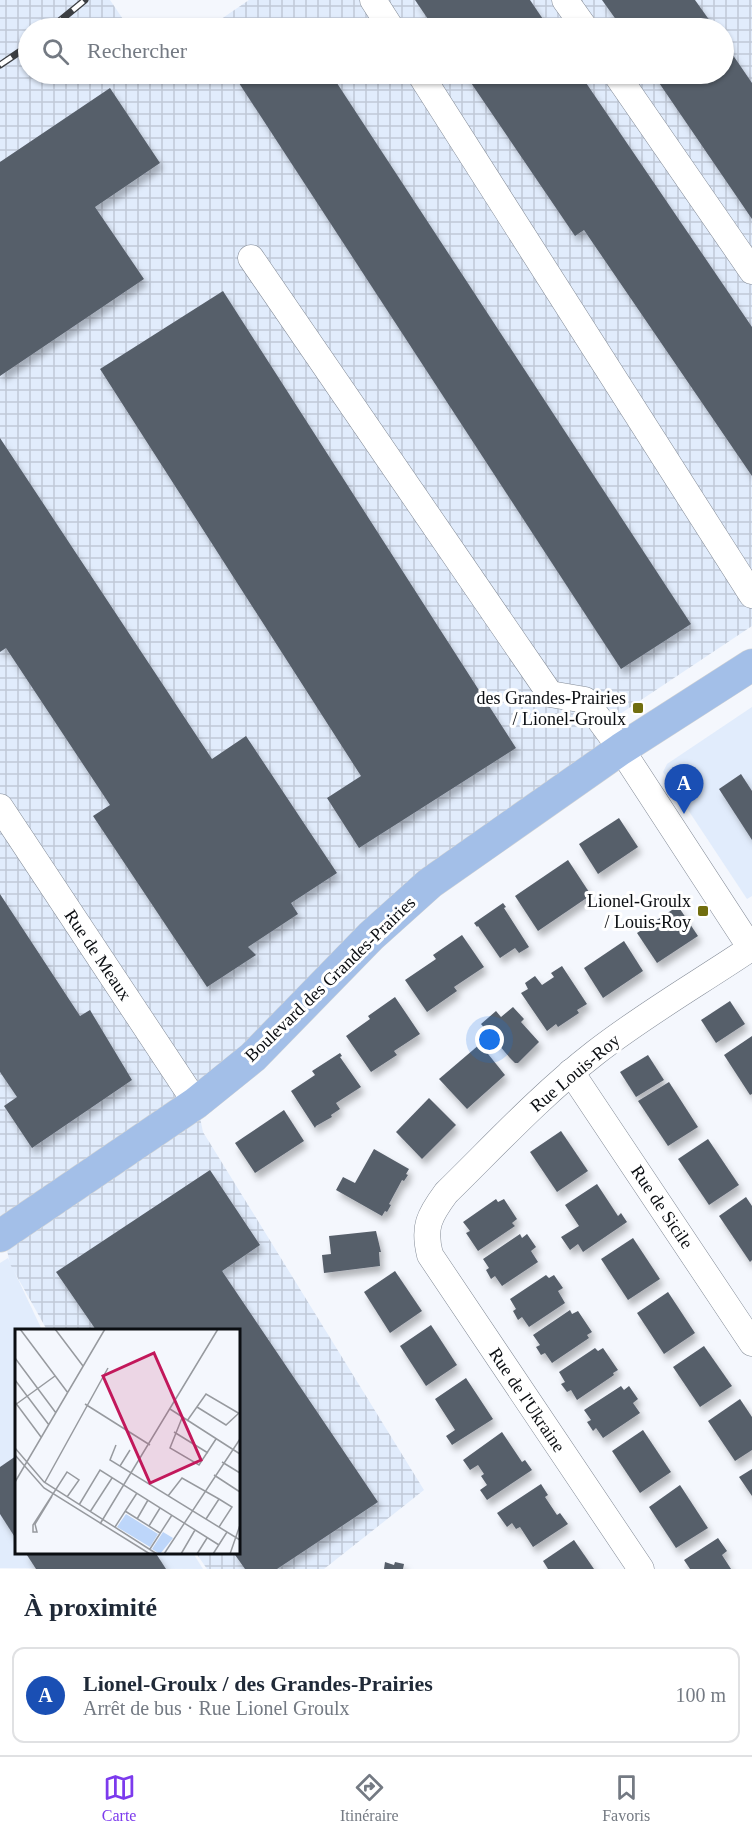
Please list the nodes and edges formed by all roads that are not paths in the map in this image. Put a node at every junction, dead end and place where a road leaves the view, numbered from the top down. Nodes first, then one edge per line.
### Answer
1 (373, 0) edge
2 (565, 0) edge
3 (385, 18) edge
4 (578, 18) edge
5 (426, 84) edge
6 (623, 84) edge
7 (251, 258) dead end
8 (752, 271) edge
9 (752, 595) edge
10 (752, 665) edge
11 (621, 748) junction
12 (0, 807) edge
13 (751, 949) edge
14 (571, 1072) junction
15 (196, 1103) junction
16 (426, 1228) joint
17 (0, 1236) edge
18 (752, 1343) edge
19 (641, 1569) edge

1 - 3 street
2 - 4 street
5 - 9 street
6 - 8 street
7 - 11 street
10 - 11 main road, Boulevard des Grandes-Prairies
11 - 13 street
11 - 15 main road, Boulevard des Grandes-Prairies
12 - 15 street, Rue de Meaux
13 - 14 street, Rue Louis-Roy
14 - 16 street, Rue Louis-Roy
14 - 18 street, Rue de Sicile
15 - 17 main road, Boulevard des Grandes-Prairies
16 - 19 street, Rue de l'Ukraine

